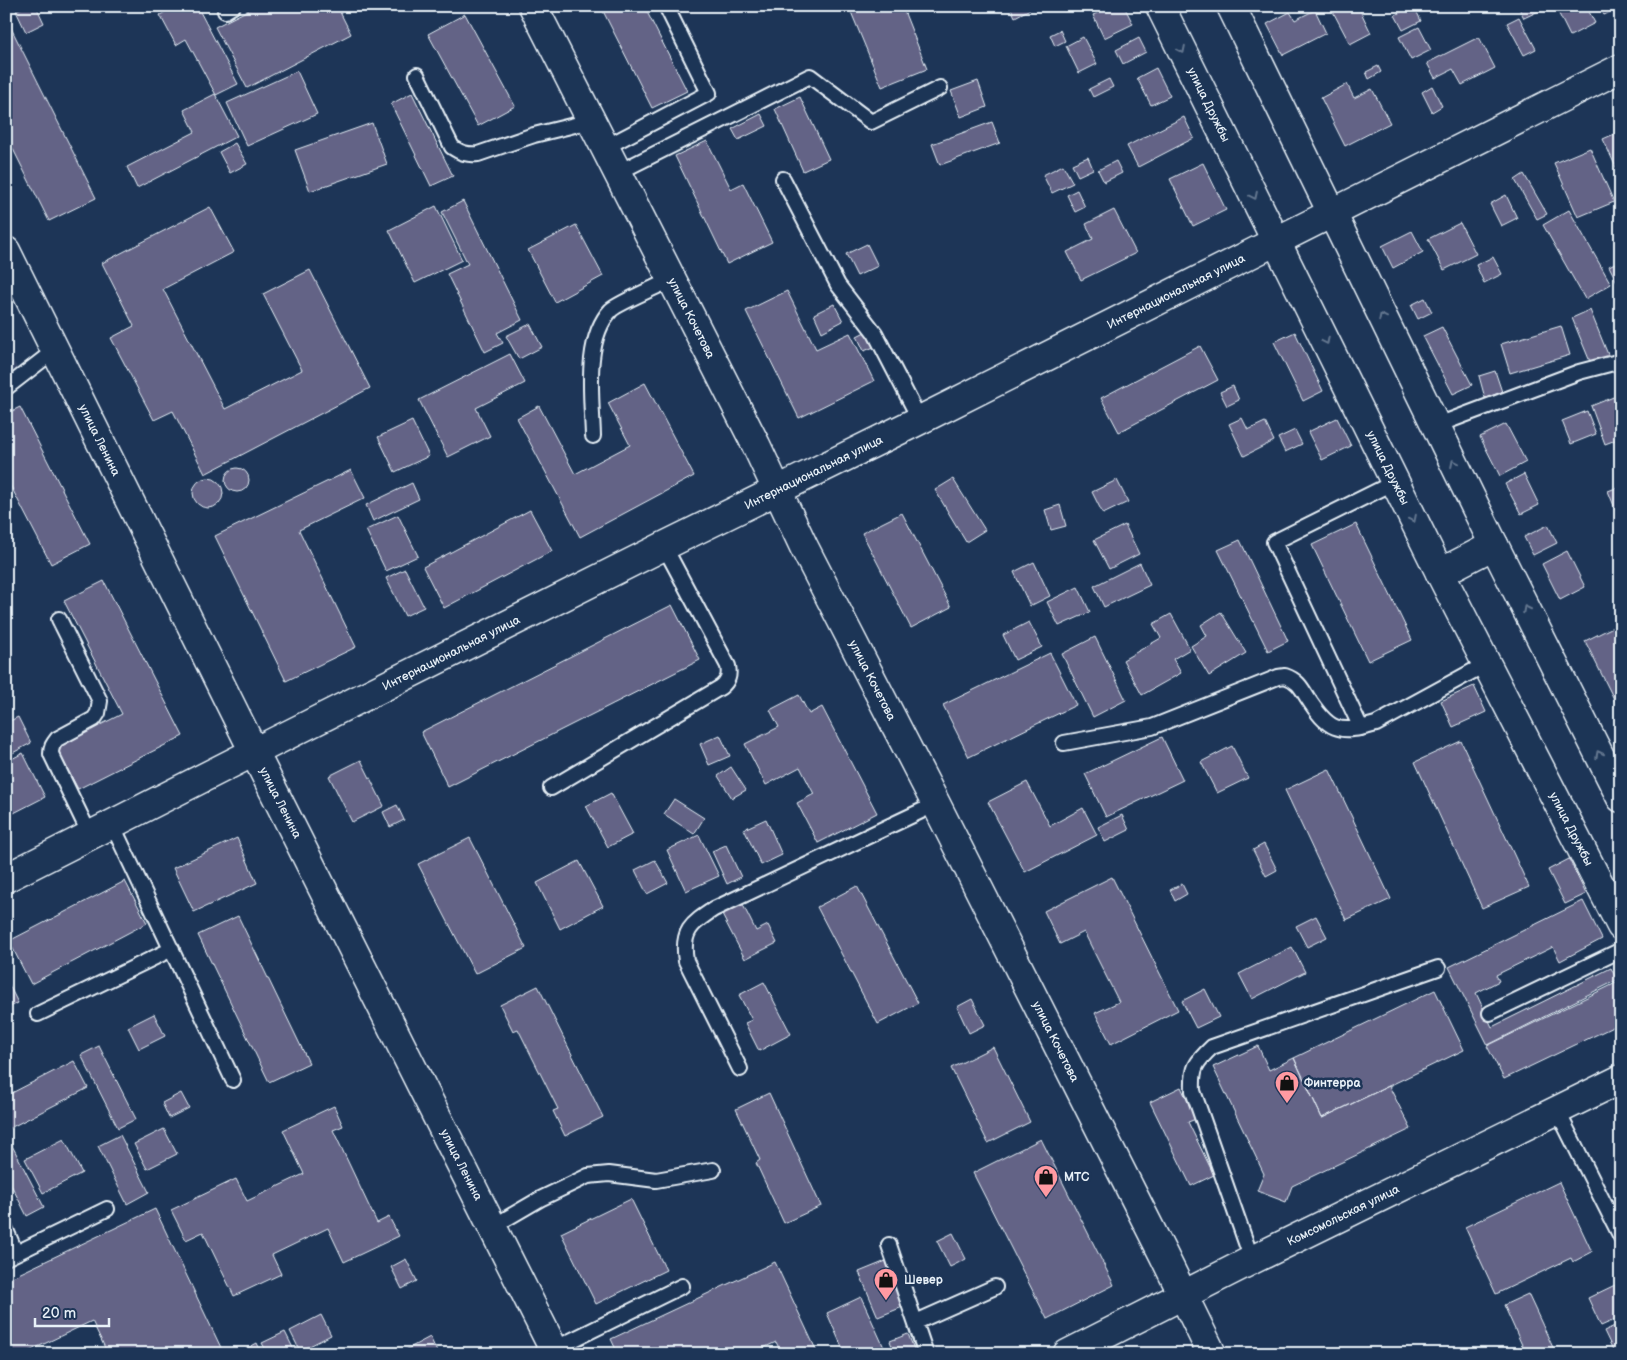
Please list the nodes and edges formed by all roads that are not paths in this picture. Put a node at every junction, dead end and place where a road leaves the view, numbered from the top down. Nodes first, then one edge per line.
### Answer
1 (533, 6) edge
2 (666, 6) edge
3 (1160, 6) edge
4 (1230, 6) edge
5 (1621, 68) edge
6 (417, 75) dead end
7 (940, 88) dead end
8 (591, 121) junction
9 (604, 148) junction
10 (617, 173) junction
11 (783, 179) dead end
12 (1332, 214) junction
13 (1277, 241) junction
14 (6, 251) edge
15 (672, 279) junction
16 (55, 350) junction
17 (1621, 361) edge
18 (6, 388) edge
19 (920, 420) junction
20 (1435, 426) junction
21 (592, 436) dead end
22 (1395, 482) junction
23 (777, 491) junction
24 (1494, 544) junction
25 (664, 546) junction
26 (1440, 573) junction
27 (60, 619) dead end
28 (1486, 664) junction
29 (1361, 728) junction
30 (1064, 743) dead end
31 (254, 752) junction
32 (551, 788) dead end
33 (1621, 798) edge
34 (936, 804) junction
35 (101, 829) junction
36 (6, 878) edge
37 (1621, 926) edge
38 (172, 949) junction
39 (1621, 950) edge
40 (1438, 968) dead end
41 (1490, 1013) dead end
42 (38, 1014) dead end
43 (740, 1069) dead end
44 (1621, 1079) edge
45 (234, 1080) dead end
46 (1557, 1110) junction
47 (712, 1170) dead end
48 (107, 1209) dead end
49 (492, 1227) junction
50 (6, 1230) edge
51 (1621, 1237) edge
52 (888, 1245) dead end
53 (11, 1255) edge
54 (1252, 1260) junction
55 (682, 1286) dead end
56 (995, 1287) dead end
57 (1183, 1295) junction
58 (916, 1322) junction
59 (555, 1352) edge
60 (926, 1354) edge
61 (1067, 1354) edge
62 (1212, 1354) edge

1 - 8 street, улица Кочетова
2 - 9 lane
3 -> 13 street, улица Дружбы
4 - 12 street
5 - 12 street, Интернациональная улица
6 - 8 lane
7 - 10 lane
8 - 9 street, улица Кочетова
9 - 10 street, улица Кочетова
10 - 15 street, улица Кочетова
11 - 19 lane
12 - 13 street, Интернациональная улица
20 -> 12 street
13 - 19 street, Интернациональная улица
13 -> 22 street, улица Дружбы
14 - 16 street, улица Ленина
15 - 21 lane
15 - 23 street, улица Кочетова
16 - 18 lane
16 - 31 street, улица Ленина
17 - 20 lane
19 - 23 street, Интернациональная улица
24 -> 20 street
22 -> 26 street, улица Дружбы
22 - 29 lane
23 - 25 street, Интернациональная улица
23 - 34 street, улица Кочетова
24 - 26 street
33 -> 24 street
25 - 31 street, Интернациональная улица
25 - 32 lane
26 - 28 street, улица Дружбы
27 - 35 lane
28 - 29 lane
28 - 37 street, улица Дружбы
29 - 30 lane
31 - 35 street, Интернациональная улица
31 - 49 street, улица Ленина
34 - 43 lane
34 - 57 street, улица Кочетова
35 - 36 street, Интернациональная улица
35 - 38 lane
38 - 42 lane
38 - 45 lane
39 - 41 lane
40 - 54 lane
44 - 46 street, Комсомольская улица
46 - 51 lane
46 - 54 street, Комсомольская улица
47 - 49 lane
48 - 53 lane
49 - 59 street, улица Ленина
50 - 53 lane
52 - 58 lane
54 - 57 street, Комсомольская улица
55 - 59 lane
56 - 58 lane
57 - 61 street, Комсомольская улица
57 - 62 street, улица Кочетова
58 - 60 lane

